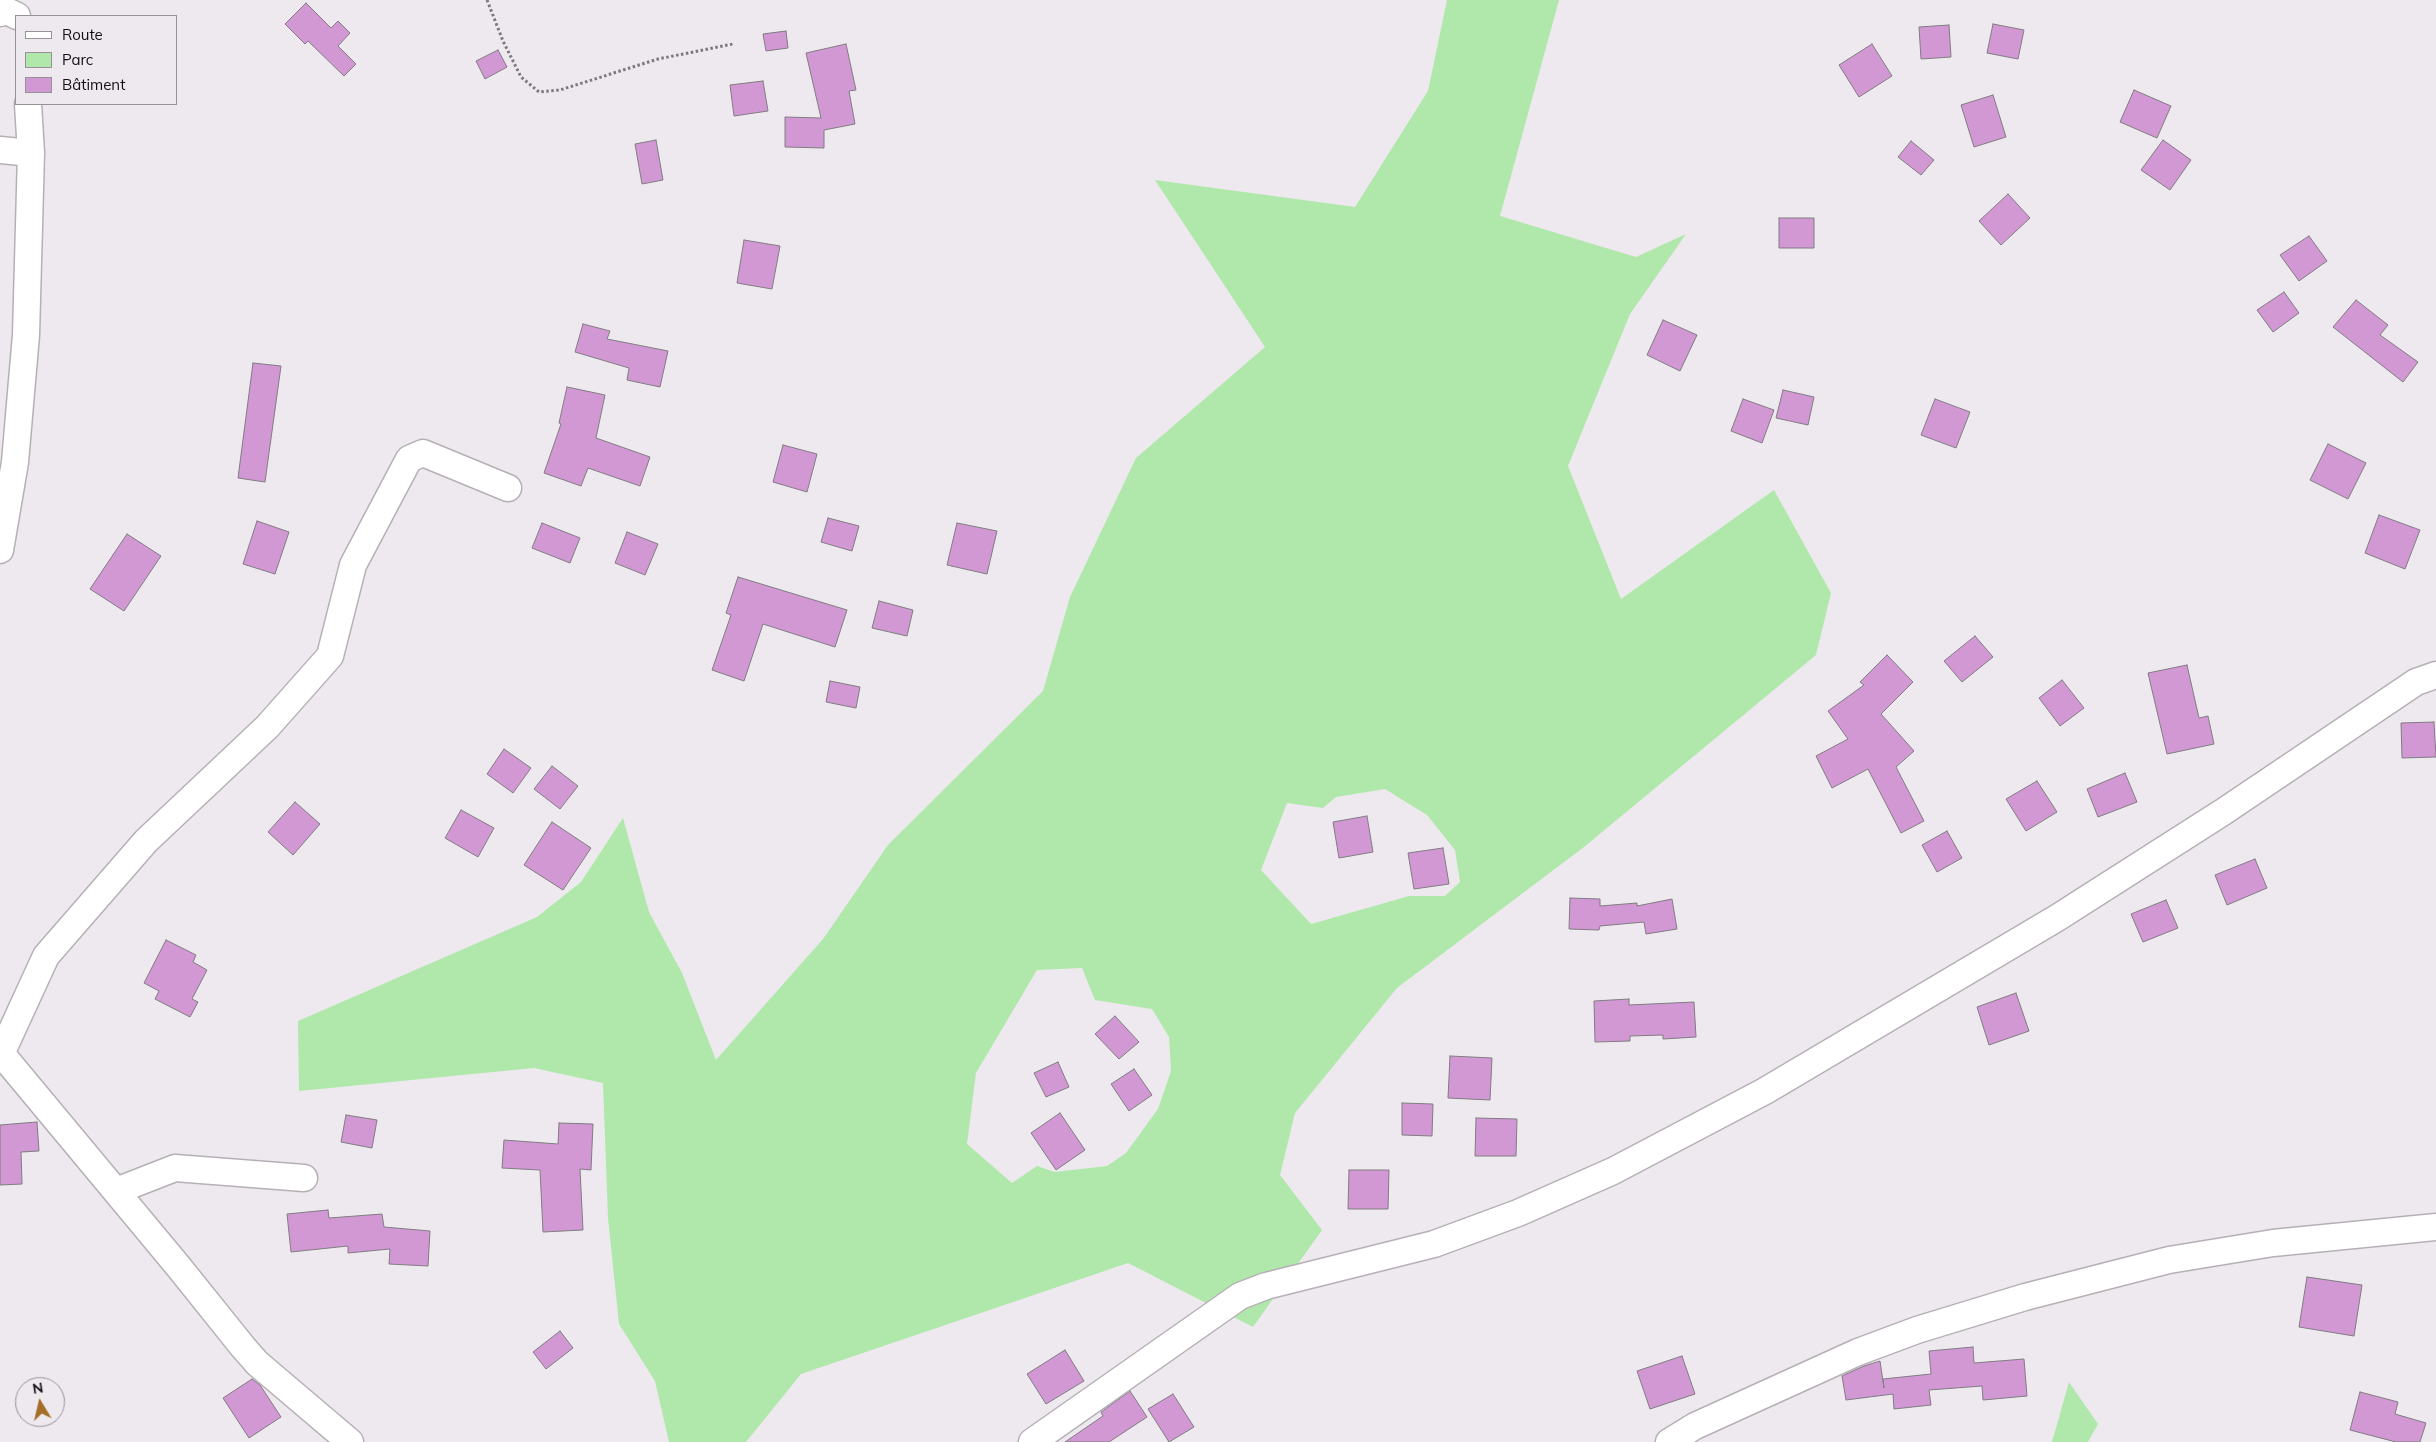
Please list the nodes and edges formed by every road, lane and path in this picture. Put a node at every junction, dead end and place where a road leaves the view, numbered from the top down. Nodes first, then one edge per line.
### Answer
1 (21, 0) edge
2 (487, 0) edge
3 (0, 12) edge
4 (15, 15) edge
5 (22, 15) edge
6 (733, 44) dead end
7 (28, 105) edge
8 (0, 150) edge
9 (31, 152) junction
10 (508, 488) dead end
11 (1, 545) edge
12 (2436, 675) edge
13 (1, 1053) edge
14 (304, 1178) dead end
15 (116, 1191) junction
16 (2436, 1227) edge
17 (350, 1442) edge
18 (1032, 1442) edge
19 (1669, 1442) edge

1 - 5 street
2 - 6 path
3 - 4 street
7 - 9 street
8 - 9 street
9 - 11 street
10 - 13 street
12 - 18 street
13 - 15 street
14 - 15 street
15 - 17 street
16 - 19 street

